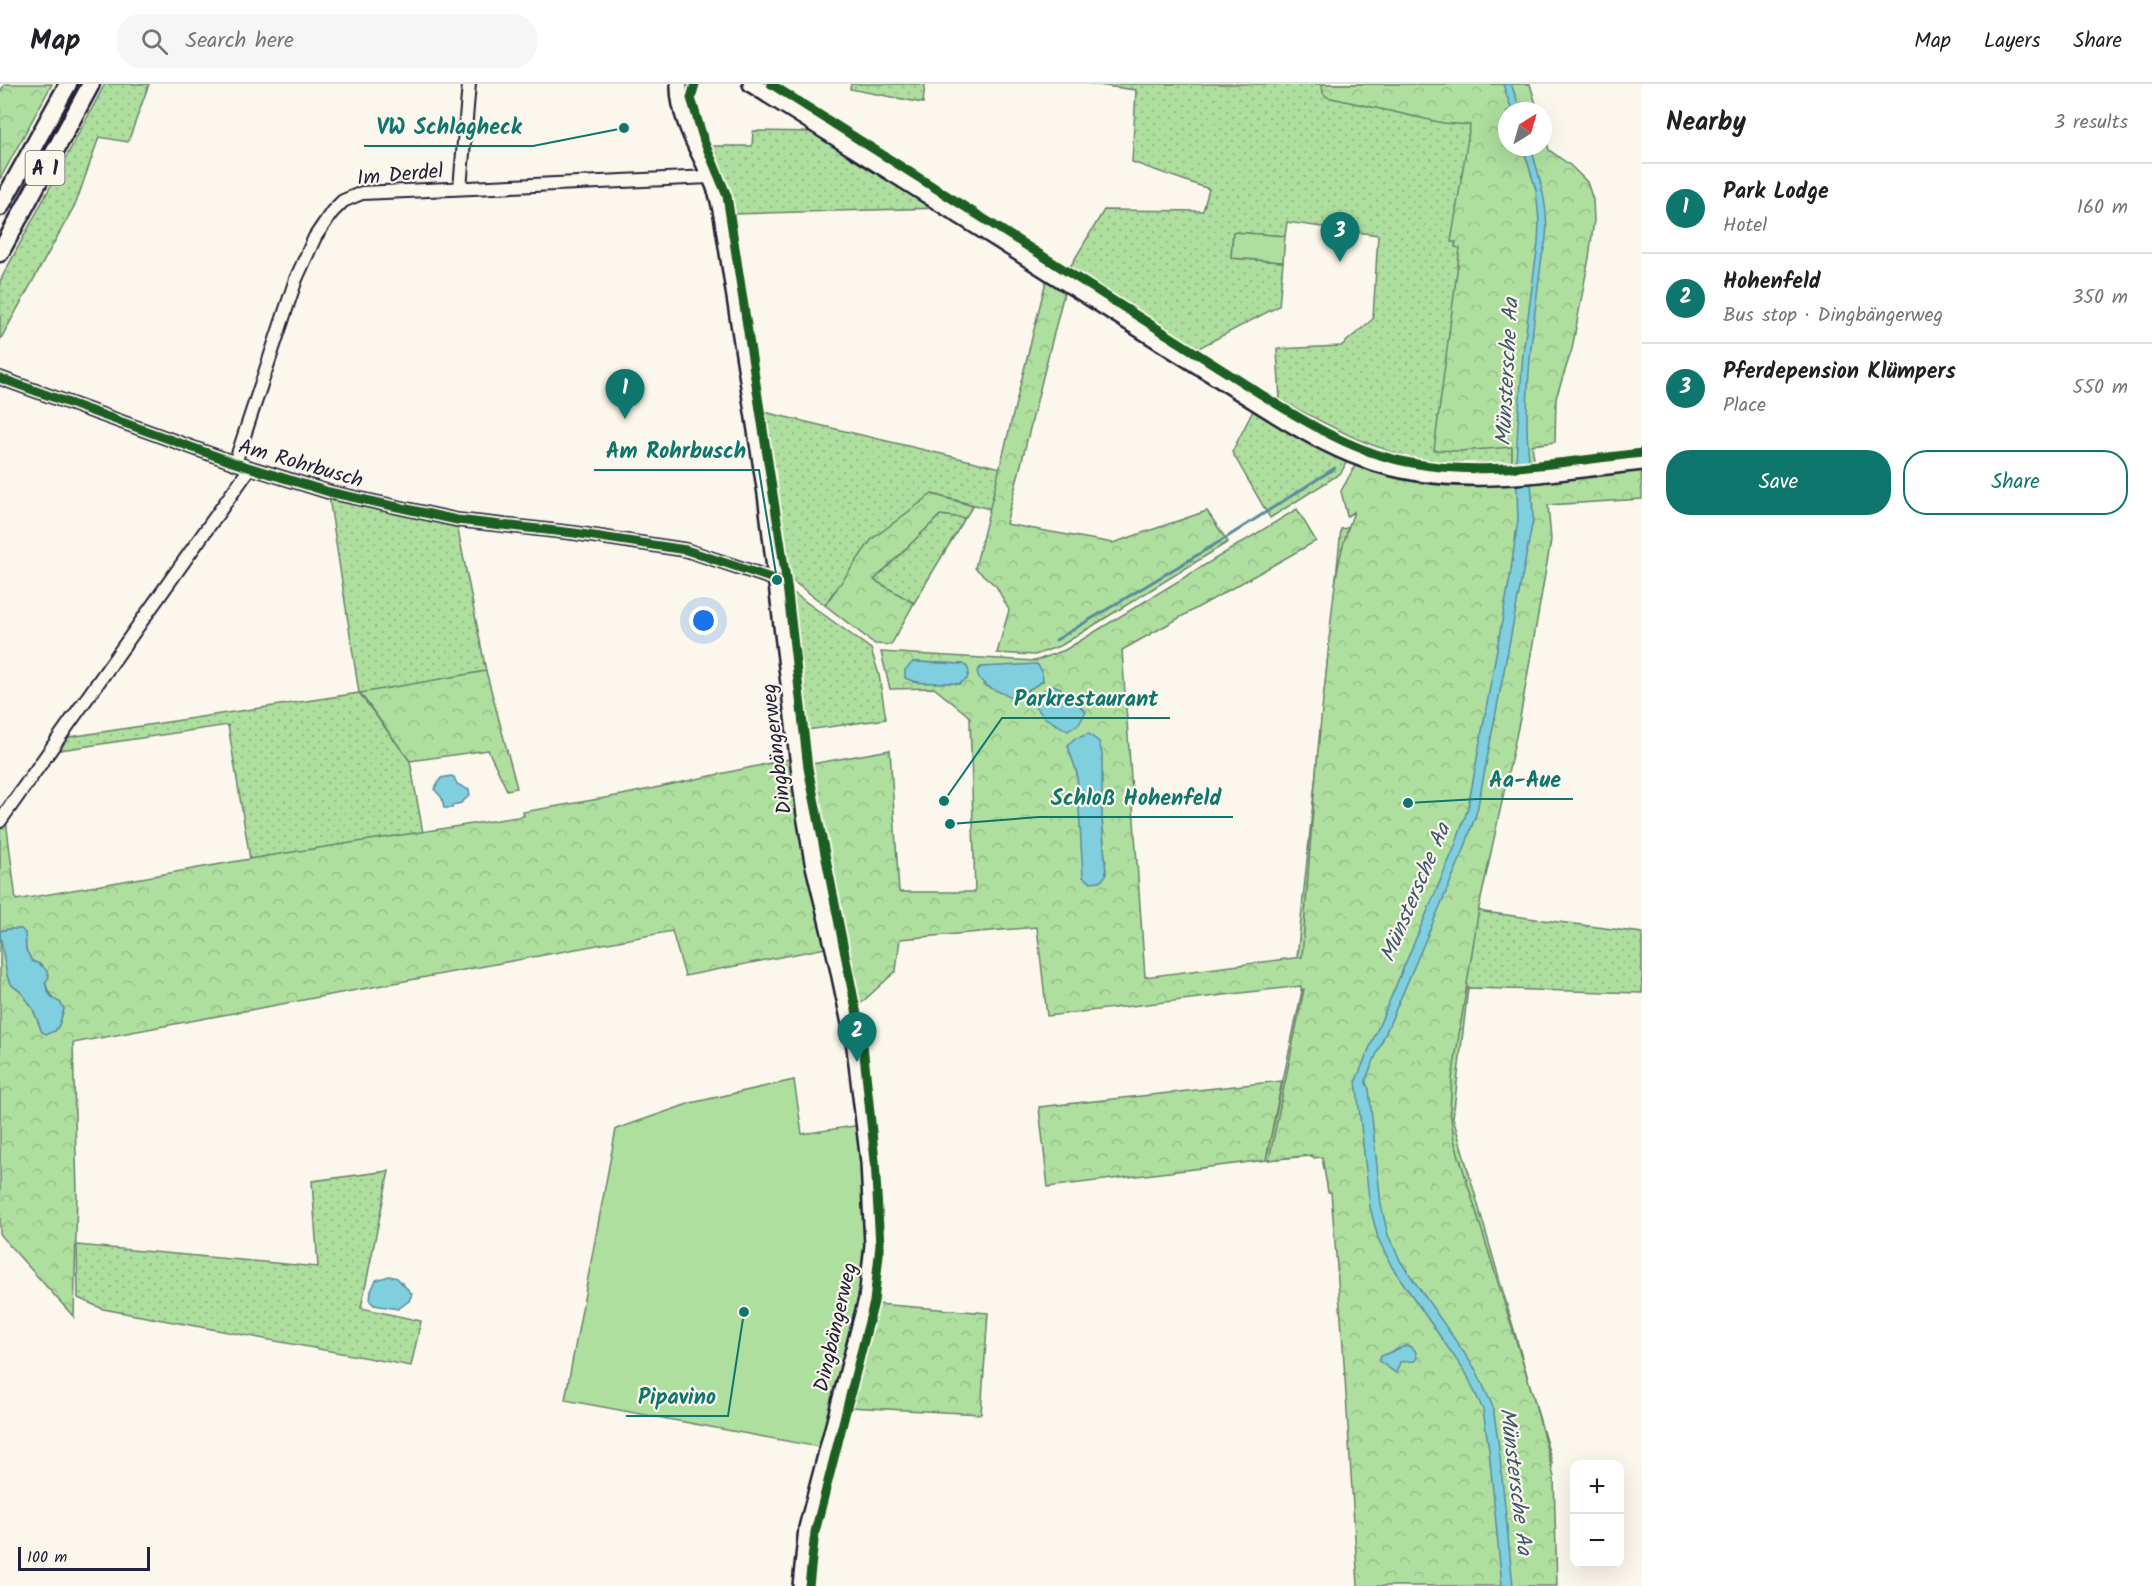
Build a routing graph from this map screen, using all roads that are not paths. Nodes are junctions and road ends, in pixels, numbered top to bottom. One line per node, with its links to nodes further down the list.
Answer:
1 (68, 84): 8 (highway, A 1)
2 (91, 84): 9 (highway, A 1)
3 (469, 84): 7 (street)
4 (680, 84): 6 (main road, Dingbängerweg)
5 (751, 84): 11 (main road)
6 (710, 177): 7 (street, Im Derdel); 14 (main road, Dingbängerweg)
7 (460, 188): 12 (street, Im Derdel)
8 (0, 207)
9 (0, 253)
10 (0, 378): 12 (street, Am Rohrbusch)
11 (1642, 462)
12 (235, 463): 13 (street, Am Rohrbusch)
13 (250, 468): 14 (street, Am Rohrbusch); 15 (street, Am Rohrbusch)
14 (777, 580): 16 (main road, Dingbängerweg)
15 (0, 821)
16 (801, 1586)

